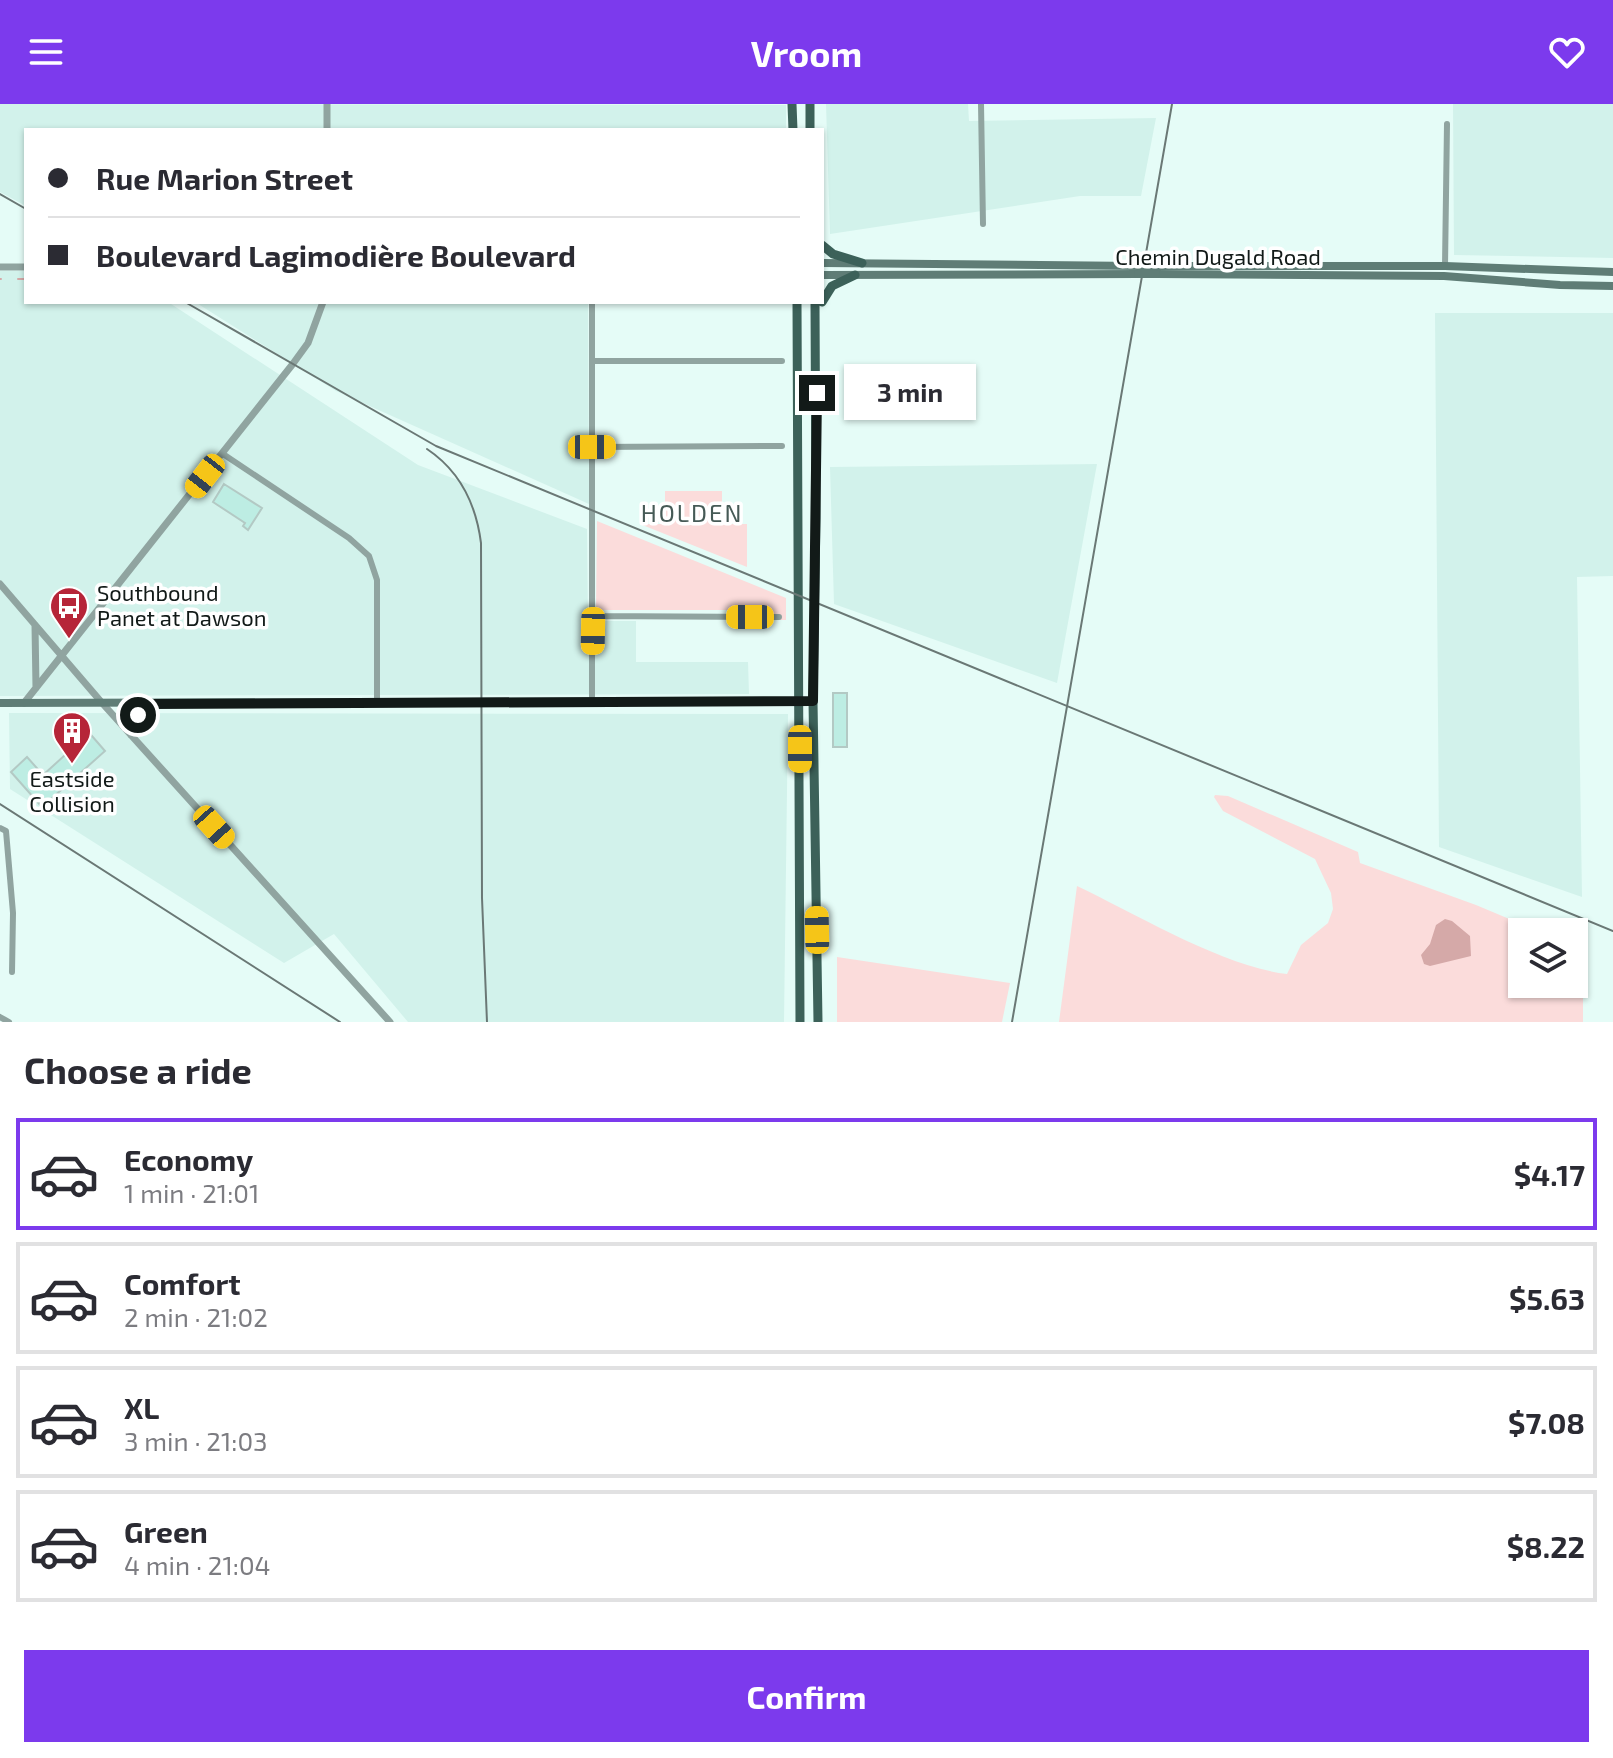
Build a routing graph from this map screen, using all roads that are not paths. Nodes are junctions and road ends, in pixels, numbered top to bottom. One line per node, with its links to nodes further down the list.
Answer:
1 (327, 104): 6 (street)
2 (792, 104): 7 (main road)
3 (810, 104): 8 (main road)
4 (981, 104): 9 (street)
5 (1447, 124): 13 (street)
6 (327, 128)
7 (793, 128)
8 (810, 128)
9 (983, 224)
10 (824, 247): 12 (main road)
11 (824, 263): 12 (main road, Chemin Dugald Road)
12 (862, 263): 16 (main road, Chemin Dugald Road)
13 (1445, 266): 17 (main road, Chemin Dugald Road); 18 (main road, Chemin Dugald Road)
14 (0, 267): 15 (street)
15 (24, 267)
16 (1139, 270): 17 (main road, Chemin Dugald Road, bridge); 20 (main road, Chemin Dugald Road)
17 (1156, 270): 21 (main road, Chemin Dugald Road)
18 (1613, 272)
19 (824, 275): 20 (main road, Chemin Dugald Road)
20 (855, 275): 22 (main road)
21 (1613, 286)
22 (824, 299)
23 (322, 304): 33 (street)
24 (592, 304): 29 (street)
25 (797, 304): 41 (main road)
26 (815, 304): 28 (main road)
27 (821, 304): 28 (main road)
28 (815, 317): 40 (main road)
29 (592, 361): 30 (street); 32 (street)
30 (782, 361)
31 (782, 446): 32 (street)
32 (592, 447): 35 (street)
33 (223, 454): 38 (street); 44 (street)
34 (0, 584): 37 (street)
35 (593, 616): 36 (street); 45 (street)
36 (779, 617)
37 (35, 623): 38 (street); 39 (street)
38 (63, 655): 39 (street); 46 (street)
39 (36, 688): 43 (street)
40 (813, 701): 41 (main road); 55 (main road)
41 (800, 702): 45 (main road); 54 (main road)
42 (0, 703): 43 (main road)
43 (24, 703): 46 (main road)
44 (377, 703): 45 (main road); 47 (main road)
45 (592, 703)
46 (103, 704): 47 (main road); 48 (street)
47 (149, 704): 48 (street)
48 (131, 735): 53 (street)
49 (0, 828): 50 (street)
50 (12, 972)
51 (0, 1017): 52 (street)
52 (9, 1022)
53 (390, 1022)
54 (800, 1022)
55 (818, 1022)

